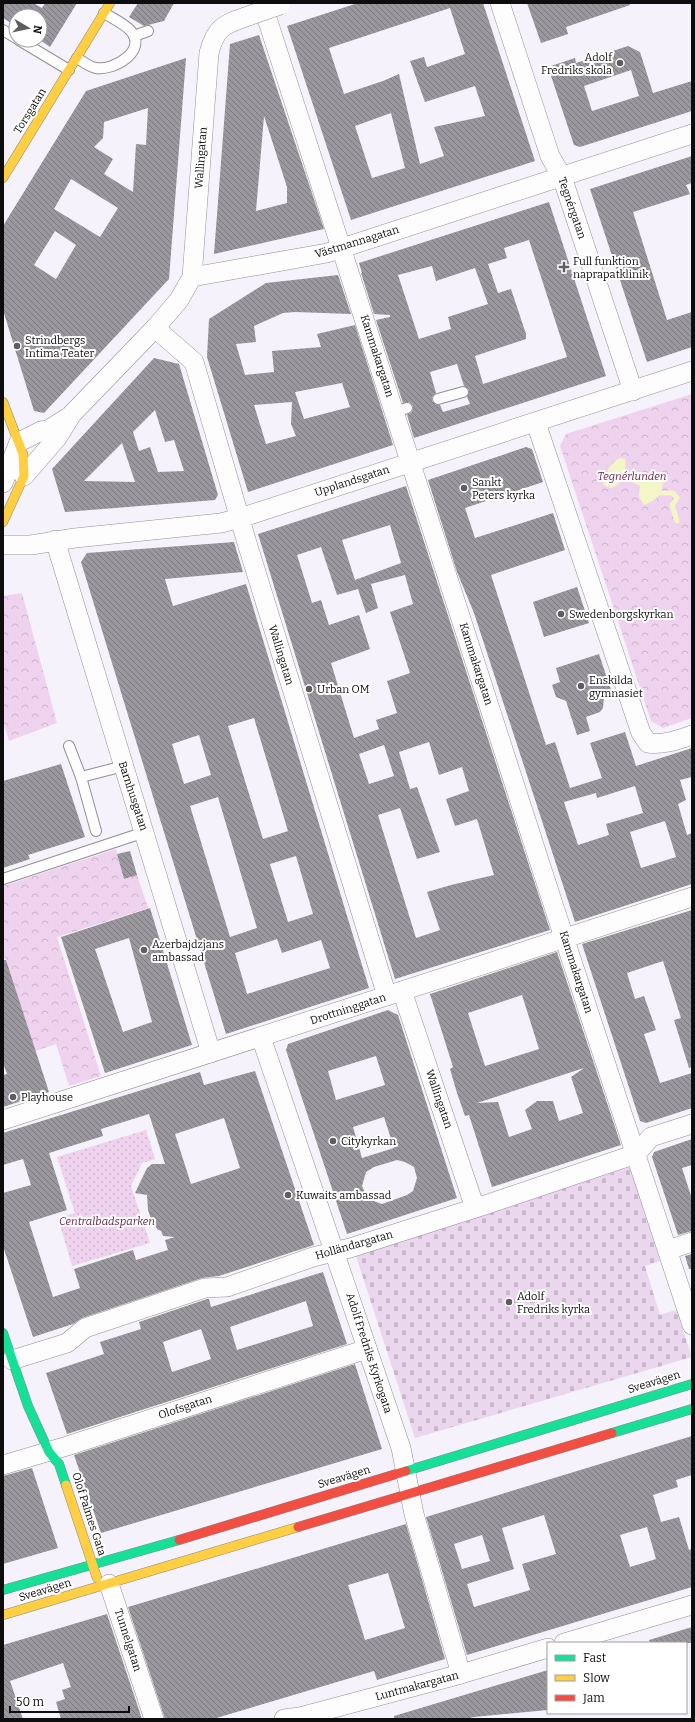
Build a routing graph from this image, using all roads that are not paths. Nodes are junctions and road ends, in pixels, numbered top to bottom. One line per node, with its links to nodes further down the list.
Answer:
1 (110, 3): 4 (main road, Torsgatan)
2 (500, 3): 12 (street, Tegnérgatan)
3 (270, 6): 14 (street, Kammakargatan); 15 (street, Wallingatan)
4 (104, 13): 6 (lane); 8 (main road, Torsgatan)
5 (148, 31): 6 (lane)
6 (134, 36): 8 (lane)
7 (32, 48): 9 (lane)
8 (77, 58): 9 (main road, Torsgatan)
9 (69, 70): 11 (main road, Torsgatan)
10 (692, 134): 12 (street, Västmannagatan)
11 (6, 166): 13 (main road, Torsgatan)
12 (562, 177): 14 (street, Västmannagatan); 18 (street, Tegnérgatan)
13 (3, 178)
14 (342, 248): 15 (street, Västmannagatan); 25 (street, Kammakargatan)
15 (192, 277): 16 (street)
16 (154, 328): 22 (street); 28 (street, Wallingatan)
17 (692, 372): 18 (street, Upplandsgatan)
18 (633, 391): 23 (street, Upplandsgatan)
19 (462, 392): 20 (lane)
20 (438, 399)
21 (3, 402): 24 (main road)
22 (72, 414): 24 (street); 26 (street)
23 (536, 423): 25 (street, Upplandsgatan); 32 (street)
24 (19, 442): 26 (main road); 27 (street)
25 (411, 462): 28 (street, Upplandsgatan); 40 (street, Kammakargatan)
26 (24, 476): 29 (main road)
27 (3, 483)
28 (240, 518): 30 (street, Upplandsgatan); 41 (street, Wallingatan)
29 (3, 522)
30 (55, 540): 31 (street, Upplandsgatan); 34 (street, Barnhusgatan)
31 (3, 545)
32 (692, 735)
33 (69, 746): 35 (lane)
34 (124, 766): 35 (lane); 37 (street, Barnhusgatan)
35 (81, 777): 36 (lane)
36 (96, 831)
37 (145, 832): 38 (lane); 43 (street, Barnhusgatan)
38 (3, 878)
39 (692, 897): 40 (street, Drottninggatan)
40 (562, 929): 41 (street, Drottninggatan); 46 (street, Kammakargatan)
41 (394, 994): 42 (street, Drottninggatan); 47 (street, Wallingatan)
42 (261, 1037): 43 (street, Drottninggatan); 50 (street, Adolf Fredriks Kyrkogata)
43 (211, 1053): 44 (street, Drottninggatan)
44 (3, 1120)
45 (692, 1124): 46 (street)
46 (636, 1154): 47 (street, Holländargatan); 49 (street, Kammakargatan)
47 (475, 1208): 50 (street, Holländargatan)
48 (692, 1242): 49 (street)
49 (668, 1250): 51 (street, Kammakargatan)
50 (335, 1252): 53 (street, Adolf Fredriks Kyrkogata); 54 (street, Holländargatan)
51 (692, 1325)
52 (3, 1333): 54 (main road, Olof Palmes Gata)
53 (367, 1349): 57 (street, Olofsgatan); 59 (street, Adolf Fredriks Kyrkogata)
54 (12, 1360): 57 (main road, Olof Palmes Gata)
55 (692, 1384): 59 (main road, Sveavägen)
56 (692, 1409): 60 (main road, Sveavägen)
57 (48, 1457): 58 (street, Olofsgatan); 61 (main road, Olof Palmes Gata)
58 (3, 1464)
59 (406, 1471): 60 (street, Adolf Fredriks Kyrkogata); 61 (main road, Sveavägen)
60 (410, 1493): 63 (main road, Sveavägen); 70 (street, Adolf Fredriks Kyrkogata)
61 (93, 1563): 62 (main road, Sveavägen); 63 (main road, Olof Palmes Gata)
62 (79, 1564): 64 (main road, Sveavägen); 65 (main road)
63 (104, 1585): 65 (main road, Sveavägen); 72 (street, Tunnelgatan)
64 (3, 1590)
65 (88, 1590): 67 (main road, Sveavägen)
66 (692, 1605): 68 (street)
67 (3, 1616)
68 (567, 1642)
69 (547, 1648): 70 (street, Luntmakargatan)
70 (461, 1674): 71 (street, Luntmakargatan)
71 (292, 1718)
72 (154, 1719)

